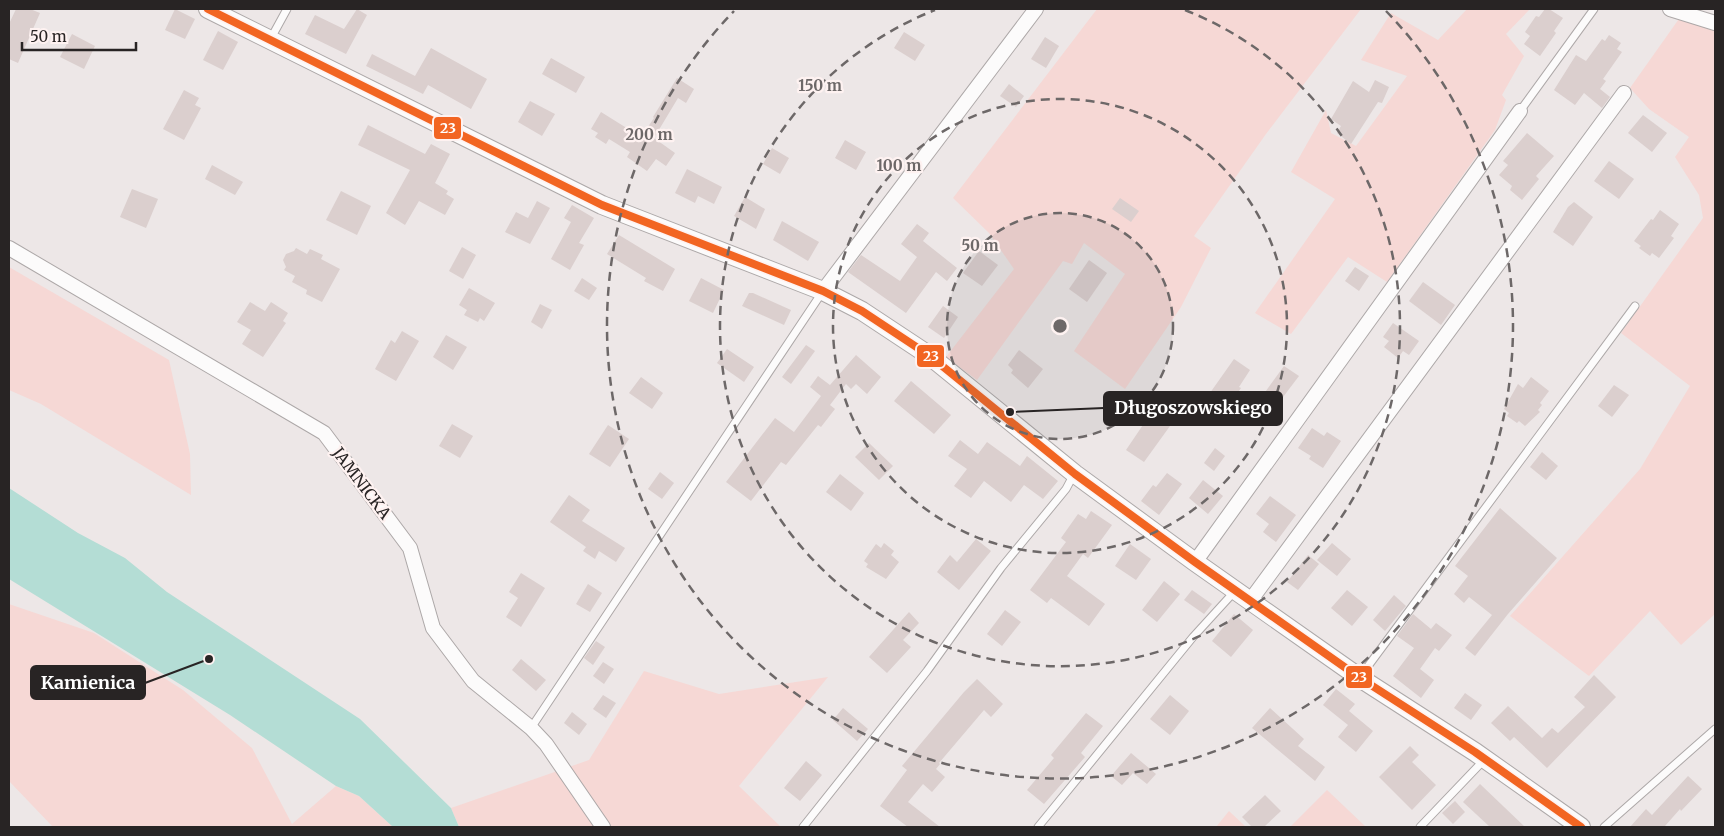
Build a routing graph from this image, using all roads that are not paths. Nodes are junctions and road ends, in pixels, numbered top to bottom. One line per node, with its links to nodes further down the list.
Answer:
1 (208, 9): 7 (street)
2 (287, 9): 7 (lane)
3 (1036, 9): 11 (street)
4 (1594, 9): 9 (lane)
5 (1670, 9): 6 (street)
6 (1715, 23)
7 (270, 40): 11 (street)
8 (1624, 93): 16 (street)
9 (1520, 111): 14 (street)
10 (9, 248): 18 (street, JAMNICKA)
11 (824, 291): 13 (street); 18 (lane)
12 (1635, 306): 17 (lane)
13 (1075, 474): 14 (street); 22 (lane)
14 (1195, 562): 15 (street)
15 (1235, 590): 16 (street); 23 (lane)
16 (1250, 601): 17 (street)
17 (1360, 678): 20 (street)
18 (531, 728): 21 (street, JAMNICKA)
19 (1715, 729): 26 (lane)
20 (1485, 759): 24 (lane); 25 (street)
21 (603, 827)
22 (803, 827)
23 (1038, 827)
24 (1420, 827)
25 (1581, 827)
26 (1604, 827)

